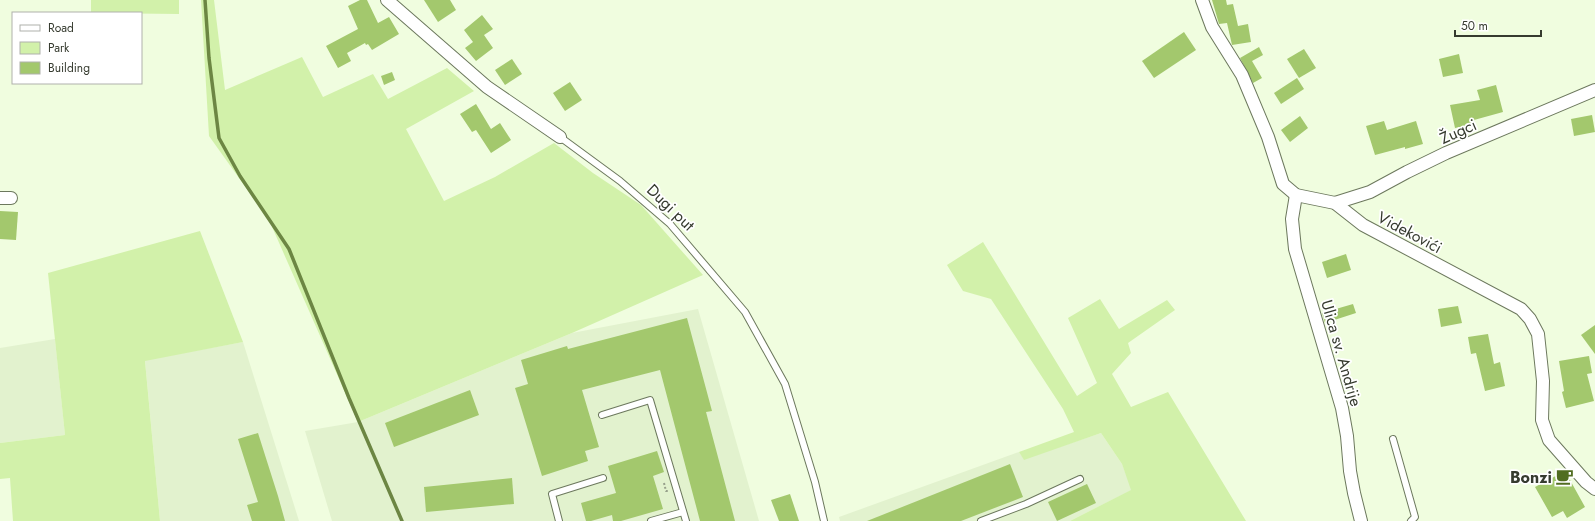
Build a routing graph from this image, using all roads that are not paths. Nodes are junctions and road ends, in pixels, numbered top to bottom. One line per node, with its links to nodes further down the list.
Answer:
1 (387, 0): 4 (street, Dugi put)
2 (1202, 0): 5 (street)
3 (1595, 90): 6 (street, Žugci)
4 (560, 137): 16 (lane, Dugi put)
5 (1296, 195): 6 (street, Videkovići); 18 (street, Ulica sv. Andrije)
6 (1335, 203): 11 (street, Videkovići)
7 (602, 415): 12 (lane)
8 (1393, 439): 19 (lane)
9 (603, 478): 13 (lane)
10 (1080, 478): 17 (lane)
11 (1595, 489)
12 (683, 512): 14 (lane); 15 (lane)
13 (559, 521)
14 (651, 521)
15 (686, 521)
16 (824, 521)
17 (981, 521)
18 (1361, 521)
19 (1411, 521)

